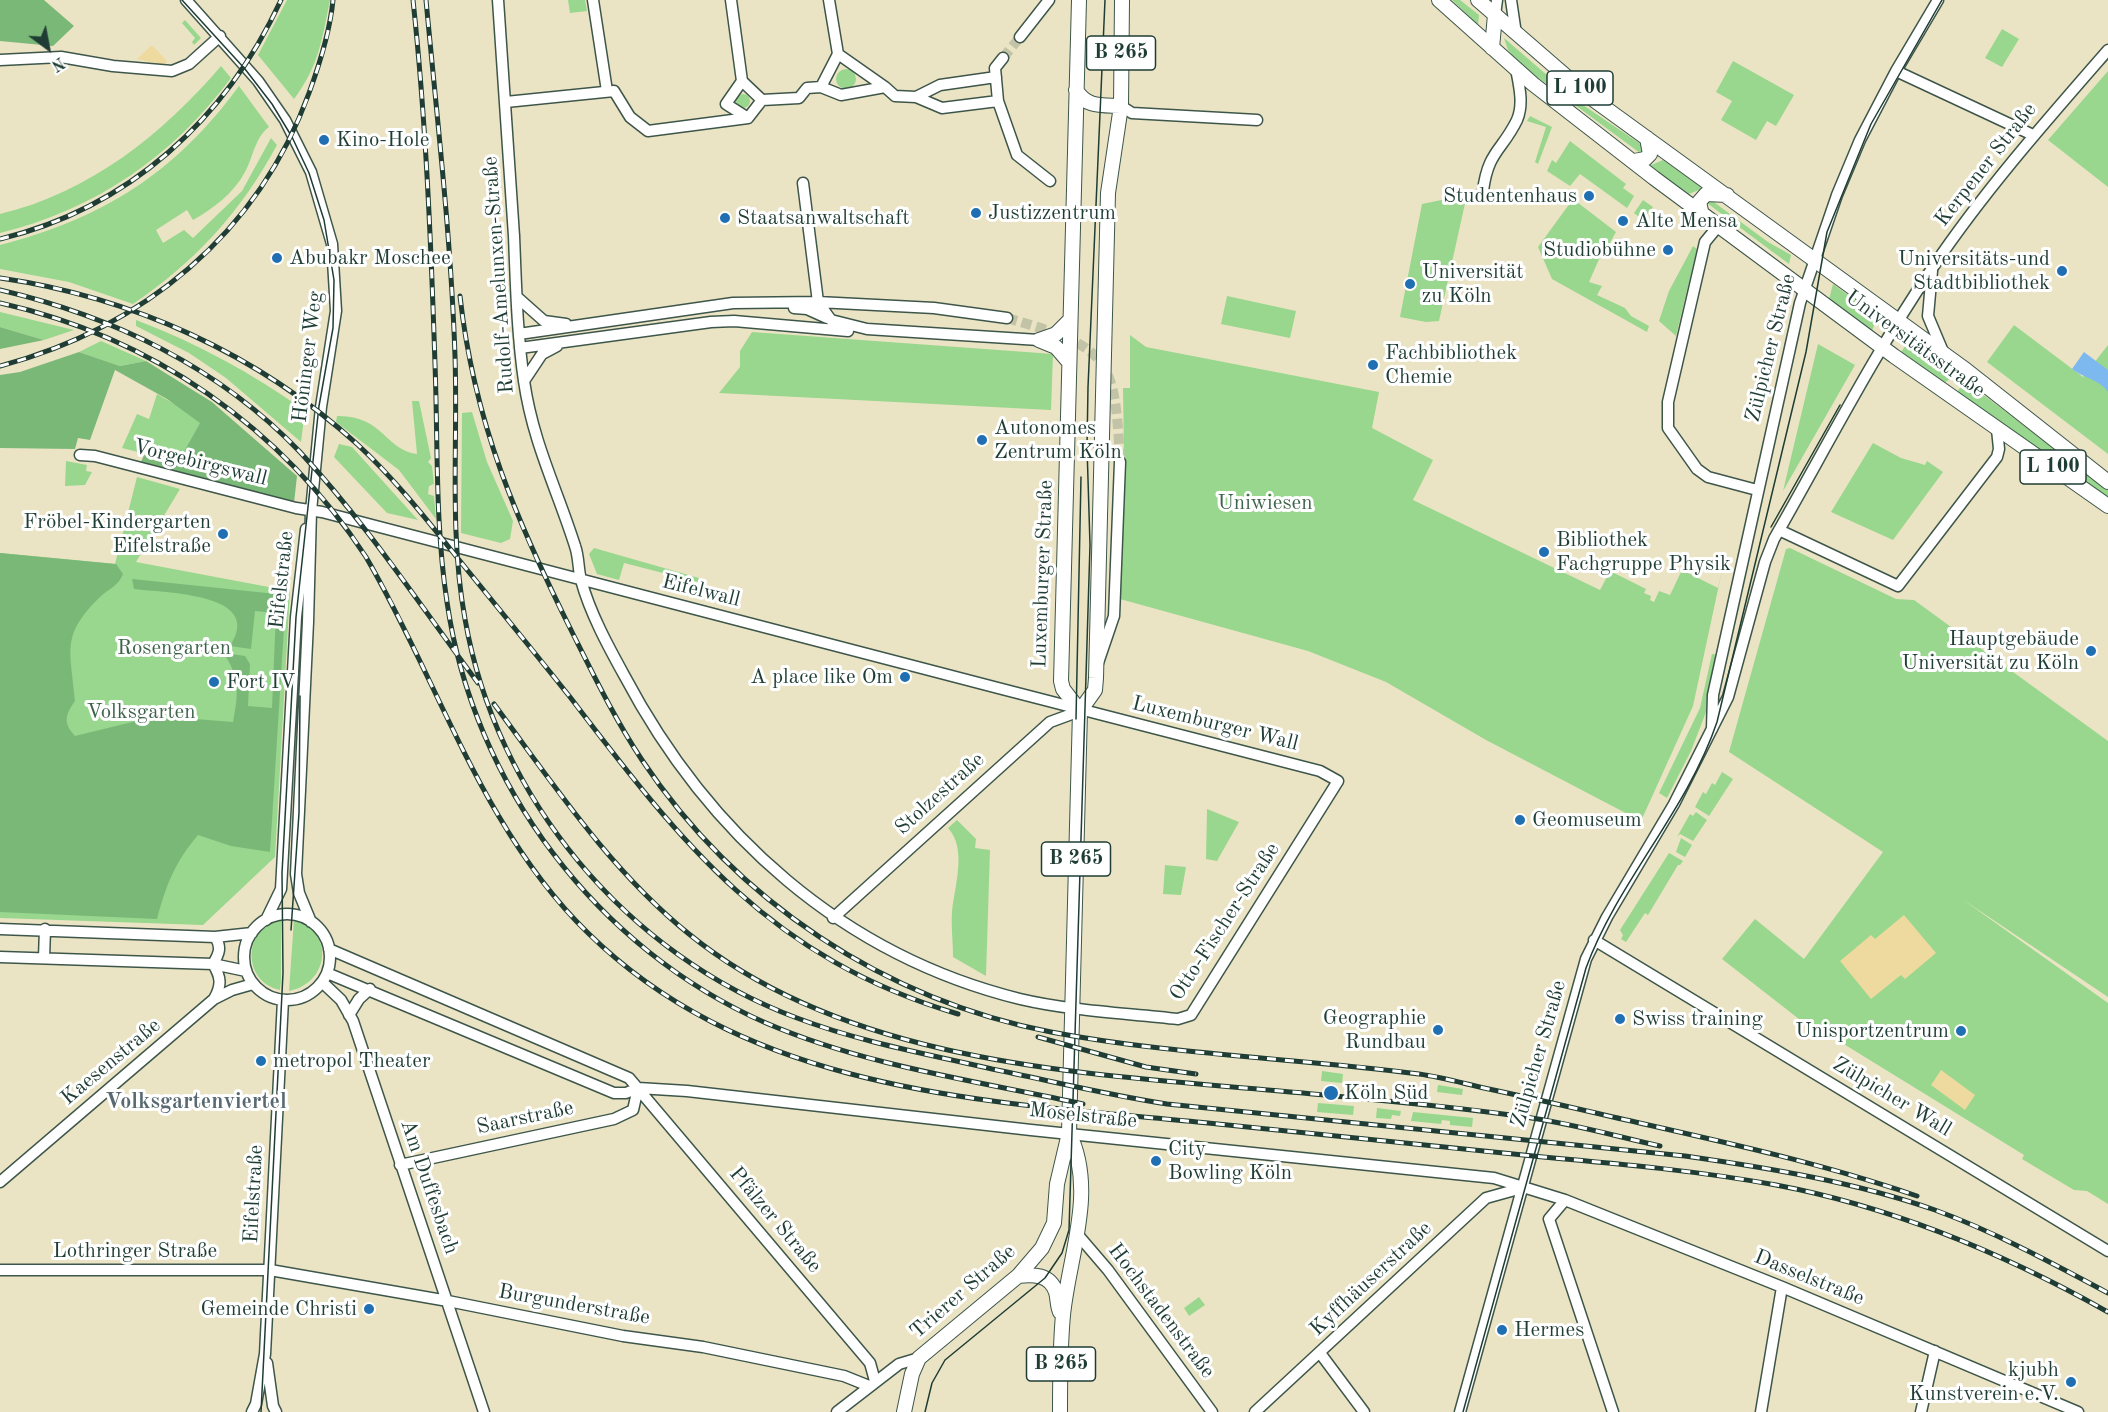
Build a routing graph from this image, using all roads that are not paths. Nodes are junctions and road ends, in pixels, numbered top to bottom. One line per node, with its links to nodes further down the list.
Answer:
1 (186, 0): 16 (street, Höninger Weg)
2 (498, 0): 34 (street, Rudolf-Amelunxen-Straße)
3 (593, 0): 30 (street)
4 (731, 0): 26 (street)
5 (829, 0): 20 (street)
6 (1049, 0): 17 (street)
7 (1079, 0): 29 (main road, Luxemburger Straße / B 265)
8 (1122, 0): 35 (main road, B 265)
9 (1439, 0): 18 (main road, Universitätsstraße / L 100)
10 (1478, 0): 14 (main road, Universitätsstraße / L 100)
11 (1497, 0): 14 (street)
12 (1511, 0): 15 (street)
13 (1938, 0): 24 (street, Zülpicher Straße)
14 (1495, 15): 15 (main road, Universitätsstraße / L 100); 18 (main road)
15 (1516, 34): 39 (main road, Universitätsstraße / L 100)
16 (220, 36): 22 (street); 77 (street, Höninger Weg)
17 (1020, 37)
18 (1492, 48): 23 (main road, Universitätsstraße / L 100)
19 (2108, 50): 38 (street, Kerpener Straße)
20 (838, 54): 27 (street); 28 (street)
21 (1004, 58): 25 (street)
22 (0, 60)
23 (1516, 69): 40 (main road, Universitätsstraße / L 100); 43 (street)
24 (1896, 71): 38 (street); 47 (street, Zülpicher Straße)
25 (996, 77): 31 (street); 33 (street)
26 (742, 81): 32 (street); 36 (street)
27 (822, 87): 28 (street); 32 (street)
28 (885, 87): 31 (street)
29 (1076, 90): 35 (main road, B 265); 57 (main road, Luxemburger Straße / B 265)
30 (610, 91): 34 (street); 36 (street)
31 (916, 97): 33 (street)
32 (762, 100): 36 (street)
33 (998, 101): 41 (street)
34 (506, 102): 50 (street, Rudolf-Amelunxen-Straße)
35 (1121, 106): 37 (street); 80 (main road, B 265)
36 (748, 118)
37 (1257, 120)
38 (2033, 135): 48 (street, Kerpener Straße)
39 (1647, 138): 40 (main road); 44 (main road, Universitätsstraße / L 100)
40 (1634, 161): 45 (main road, Universitätsstraße / L 100)
41 (1050, 182)
42 (803, 183): 51 (street)
43 (1483, 191)
44 (1727, 195): 45 (main road); 47 (main road, Universitätsstraße / L 100)
45 (1701, 211): 46 (main road, Universitätsstraße / L 100)
46 (1719, 225): 49 (main road, Universitätsstraße / L 100); 75 (street)
47 (1815, 259): 49 (street, Zülpicher Straße); 59 (main road, Universitätsstraße / L 100)
48 (1932, 268): 59 (street, Kerpener Straße); 68 (street)
49 (1805, 289): 66 (main road, Universitätsstraße / L 100); 75 (street, Zülpicher Straße)
50 (517, 297): 60 (street); 63 (street, Rudolf-Amelunxen-Straße)
51 (818, 302): 52 (street); 55 (street); 56 (street)
52 (773, 303): 53 (street); 56 (street)
53 (709, 306): 54 (street); 58 (street)
54 (672, 311): 60 (street); 61 (street)
55 (1007, 318)
56 (831, 320): 62 (street)
57 (1069, 321): 64 (main road); 69 (main road, Luxemburger Straße / B 265)
58 (711, 322): 61 (street); 62 (street)
59 (1899, 322): 66 (street, Kerpener Straße); 68 (main road, Universitätsstraße / L 100)
60 (572, 325): 63 (street)
61 (666, 329): 65 (street)
62 (867, 329): 64 (street)
63 (519, 334): 67 (street, Rudolf-Amelunxen-Straße)
64 (1039, 340): 69 (main road)
65 (569, 342): 67 (street); 70 (street)
66 (1882, 347): 71 (main road, Universitätsstraße / L 100); 78 (street, Kerpener Straße)
67 (520, 348): 70 (street, Rudolf-Amelunxen-Straße)
68 (1944, 354): 74 (main road, Universitätsstraße / L 100)
69 (1068, 361): 81 (main road, Luxemburger Straße / B 265)
70 (524, 381): 79 (street, Rudolf-Amelunxen-Straße)
71 (1997, 429): 76 (main road, Universitätsstraße / L 100); 78 (street)
72 (80, 455): 77 (street, Vorgebirgswall)
73 (1120, 462): 80 (street)
74 (2108, 482)
75 (1757, 490): 82 (street, Zülpicher Straße)
76 (2108, 506)
77 (311, 511): 79 (street, Eifelwall); 85 (street, Eifelstraße); 86 (street, Eifelstraße)
78 (1779, 530): 82 (street, Zülpicher Straße)
79 (580, 579): 81 (street, Eifelwall); 84 (street, Rudolf-Amelunxen-Straße)
80 (1096, 669): 81 (main road, B 265)
81 (1080, 711): 83 (street, Luxemburger Wall); 84 (street, Stolzestraße); 102 (main road, B 265)
82 (1712, 729): 91 (street, Zülpicher Straße)
83 (1338, 781): 102 (street, Otto-Fischer-Straße)
84 (833, 918): 102 (street, Otto-Fischer-Straße)
85 (266, 920): 86 (street); 89 (street)
86 (310, 922): 92 (street)
87 (0, 928): 88 (street)
88 (45, 929): 90 (street); 94 (street)
89 (252, 933): 90 (street); 96 (street)
90 (215, 937): 95 (street)
91 (1594, 940): 108 (street, Zülpicher Straße); 111 (street, Zülpicher Wall)
92 (328, 949): 97 (street); 104 (street, Pfälzer Straße)
93 (0, 957): 94 (street)
94 (44, 958): 95 (street)
95 (213, 964): 96 (street); 100 (street)
96 (246, 971): 98 (street)
97 (325, 978): 99 (street); 101 (street); 103 (street, Am Duffesbach)
98 (254, 984): 100 (street, Kaesenstraße); 101 (street)
99 (370, 989): 103 (street); 104 (street)
100 (214, 999): 107 (street, Kaesenstraße)
101 (283, 1000): 113 (street, Eifelstraße)
102 (1073, 1008): 105 (main road, B 265)
103 (349, 1015): 106 (street, Am Duffesbach)
104 (638, 1088): 105 (street, Moselstraße); 106 (street, Saarstraße); 122 (street, Pfälzer Straße)
105 (1069, 1133): 108 (street, Moselstraße); 110 (main road, B 265); 114 (main road, Trierer Straße / B 265)
106 (400, 1165): 116 (street, Am Duffesbach)
107 (0, 1182)
108 (1522, 1188): 109 (street, Dasselstraße); 119 (street, Kyffhäuserstraße); 132 (street, Zülpicher Straße)
109 (1565, 1200): 115 (street, Dasselstraße); 133 (street)
110 (1078, 1235): 117 (main road, B 265); 129 (street, Hochstadenstraße)
111 (2108, 1251)
112 (0, 1270): 113 (street, Lothringer Straße)
113 (270, 1270): 116 (street, Burgunderstraße); 120 (street, Eifelstraße)
114 (1018, 1276): 117 (main road); 121 (main road, Trierer Straße / B 265)
115 (1782, 1287): 118 (street, Dasselstraße); 134 (street)
116 (448, 1301): 122 (street, Burgunderstraße); 125 (street, Am Duffesbach)
117 (1063, 1316): 128 (main road, B 265)
118 (1935, 1351): 135 (street); 136 (street, Dasselstraße)
119 (1320, 1353): 130 (street, Kyffhäuserstraße); 131 (street)
120 (266, 1354): 123 (street, Eifelstraße); 124 (street, Eifelstraße)
121 (919, 1358): 122 (street, Trierer Straße); 127 (main road)
122 (872, 1384): 126 (street, Trierer Straße)
123 (252, 1412)
124 (276, 1412)
125 (484, 1412)
126 (837, 1412)
127 (904, 1412)
128 (1060, 1412)
129 (1212, 1412)
130 (1254, 1412)
131 (1364, 1412)
132 (1460, 1412)
133 (1613, 1412)
134 (1761, 1412)
135 (1921, 1412)
136 (2078, 1412)

